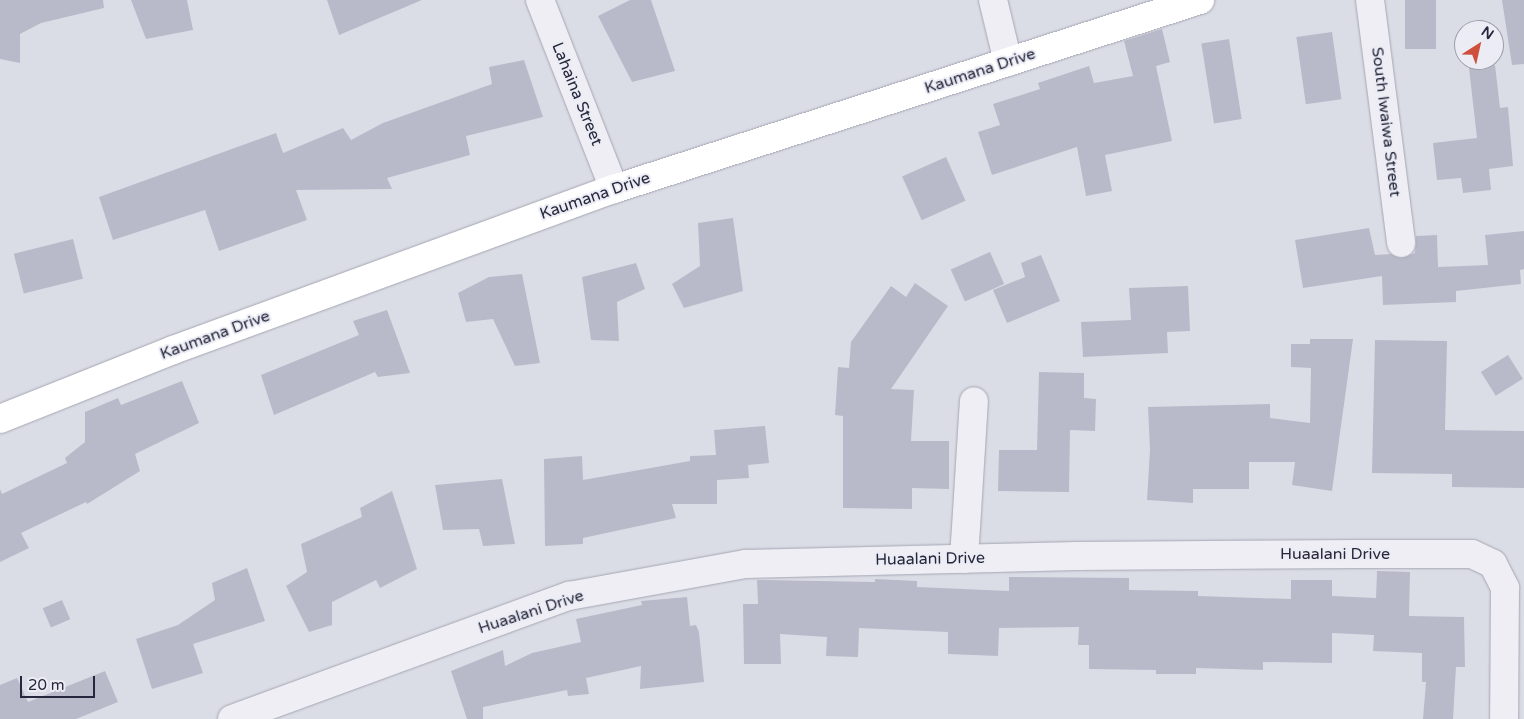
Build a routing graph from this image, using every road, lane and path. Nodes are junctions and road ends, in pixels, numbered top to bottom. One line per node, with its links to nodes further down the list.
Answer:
1 (540, 0): 6 (street, Lahaina Street)
2 (994, 0): 5 (street)
3 (1200, 0): 5 (street, Kaumana Drive)
4 (1370, 0): 7 (street, South Iwaiwa Street)
5 (1008, 62): 6 (street, Kaumana Drive)
6 (614, 188): 9 (street, Kaumana Drive)
7 (1401, 243)
8 (974, 402): 10 (street)
9 (0, 419)
10 (964, 558): 11 (street, Huaalani Drive); 12 (street, Huaalani Drive)
11 (232, 719)
12 (1504, 719)

